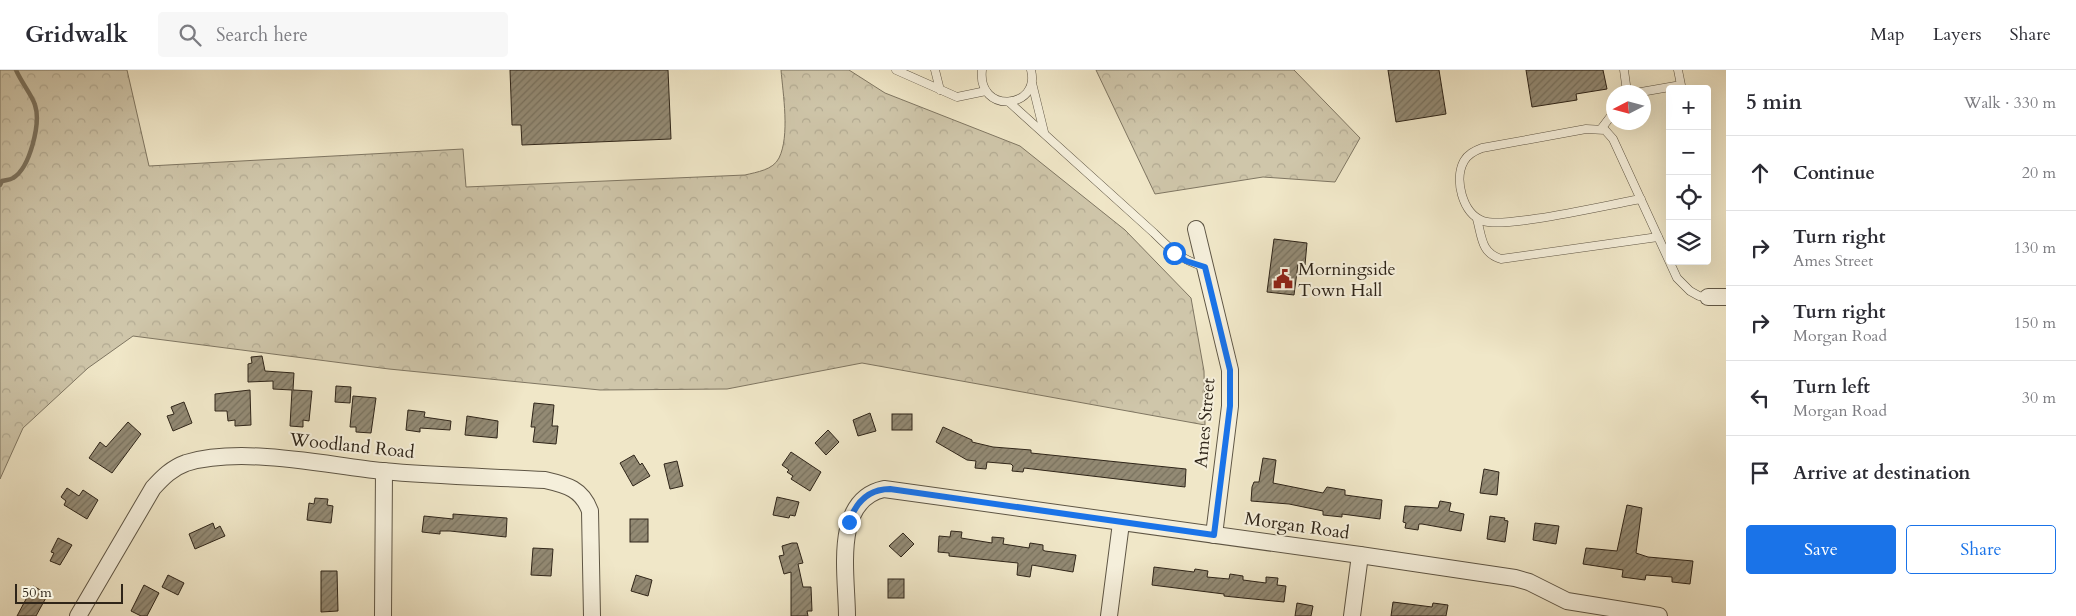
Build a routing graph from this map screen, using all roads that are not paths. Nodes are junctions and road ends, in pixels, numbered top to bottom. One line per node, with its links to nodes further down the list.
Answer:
1 (896, 70): 9 (lane)
2 (936, 70): 9 (lane)
3 (982, 70): 11 (lane)
4 (1032, 70): 7 (lane)
5 (1624, 70): 8 (lane)
6 (1678, 70): 10 (lane)
7 (1032, 83): 12 (lane); 15 (lane)
8 (1626, 85)
9 (940, 90): 11 (lane)
10 (1651, 90)
11 (986, 91): 12 (lane)
12 (1009, 102): 15 (lane)
13 (1606, 122): 14 (lane)
14 (1600, 129): 16 (lane); 17 (lane)
15 (1044, 133): 20 (lane)
16 (1641, 199): 17 (lane); 19 (lane)
17 (1477, 218): 19 (lane)
18 (1196, 229): 20 (street, Ames Street)
19 (1658, 237): 21 (lane)
20 (1205, 267): 25 (street, Ames Street)
21 (1708, 297): 22 (street)
22 (1726, 297)
23 (384, 471): 28 (street, Woodland Road); 29 (street, Woodland Road); 30 (street)
24 (1121, 523): 25 (street, Morgan Road); 31 (street, Morgan Road); 32 (street)
25 (1214, 535): 26 (street, Morgan Road)
26 (1360, 554): 27 (street, Morgan Road); 33 (street)
27 (1585, 611): 34 (street, Morgan Road)
28 (592, 613)
29 (78, 616)
30 (383, 616)
31 (847, 616)
32 (1109, 616)
33 (1352, 616)
34 (1659, 616)

